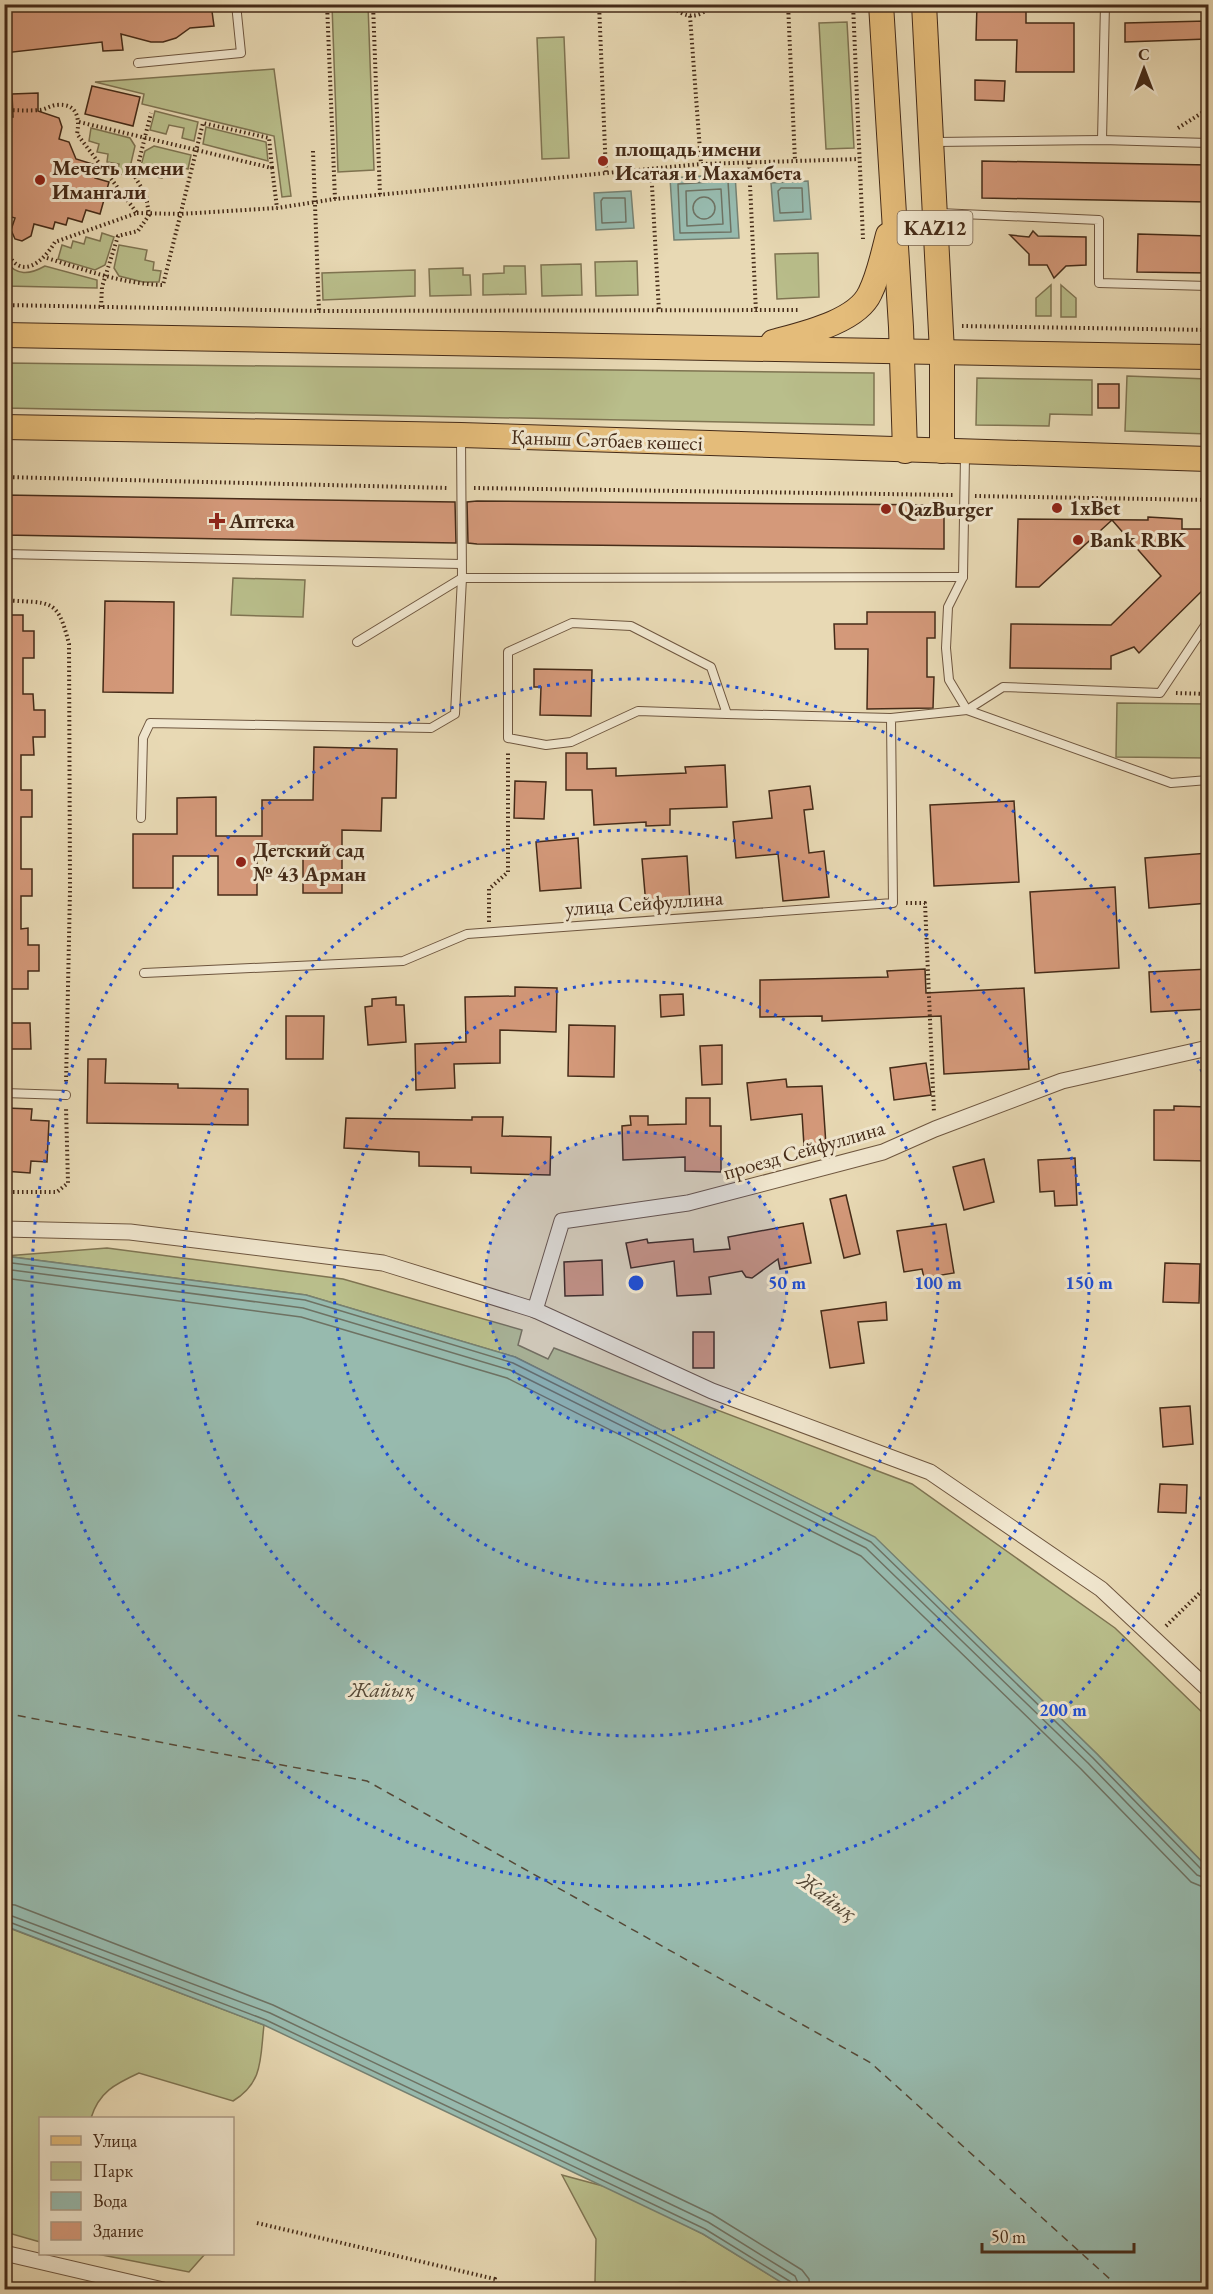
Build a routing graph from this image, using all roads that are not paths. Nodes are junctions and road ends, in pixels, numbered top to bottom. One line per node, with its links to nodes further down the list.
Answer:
1 (236, 4): 5 (lane)
2 (881, 4): 10 (main road, KAZ12)
3 (924, 4): 7 (main road, KAZ12)
4 (1105, 4): 6 (lane)
5 (138, 63)
6 (1102, 140): 7 (lane); 8 (lane)
7 (931, 142): 9 (main road, KAZ12)
8 (1209, 143)
9 (935, 213): 11 (lane); 15 (main road, KAZ12)
10 (893, 219): 13 (main road); 14 (main road, KAZ12)
11 (1209, 286)
12 (4, 335): 13 (main road)
13 (752, 348): 14 (main road)
14 (902, 351): 15 (main road); 19 (main road, KAZ12)
15 (942, 352): 16 (main road); 20 (main road, KAZ12)
16 (1209, 357)
17 (4, 427): 18 (main road, Қаныш Сәтбаев көшесі)
18 (461, 435): 19 (main road, Қаныш Сәтбаев көшесі); 23 (lane)
19 (904, 451): 20 (main road, Қаныш Сәтбаев көшесі)
20 (953, 452): 21 (main road, Қаныш Сәтбаев көшесі); 24 (lane)
21 (1209, 459)
22 (4, 554): 23 (lane)
23 (461, 564): 25 (lane)
24 (963, 577): 25 (lane); 28 (lane)
25 (462, 578): 27 (lane); 32 (lane)
26 (1209, 621): 28 (lane)
27 (357, 642)
28 (967, 710): 30 (lane); 31 (lane)
29 (727, 714): 29 (lane); 30 (lane)
30 (891, 718): 33 (lane, улица Сейфуллина)
31 (1209, 780)
32 (141, 818)
33 (144, 973)
34 (1209, 1048): 38 (street, проезд Сейфуллина)
35 (4, 1093): 36 (lane)
36 (66, 1095)
37 (4, 1229): 38 (street)
38 (535, 1310): 39 (street)
39 (1209, 1689)
40 (4, 2253): 41 (street)
41 (163, 2289)

